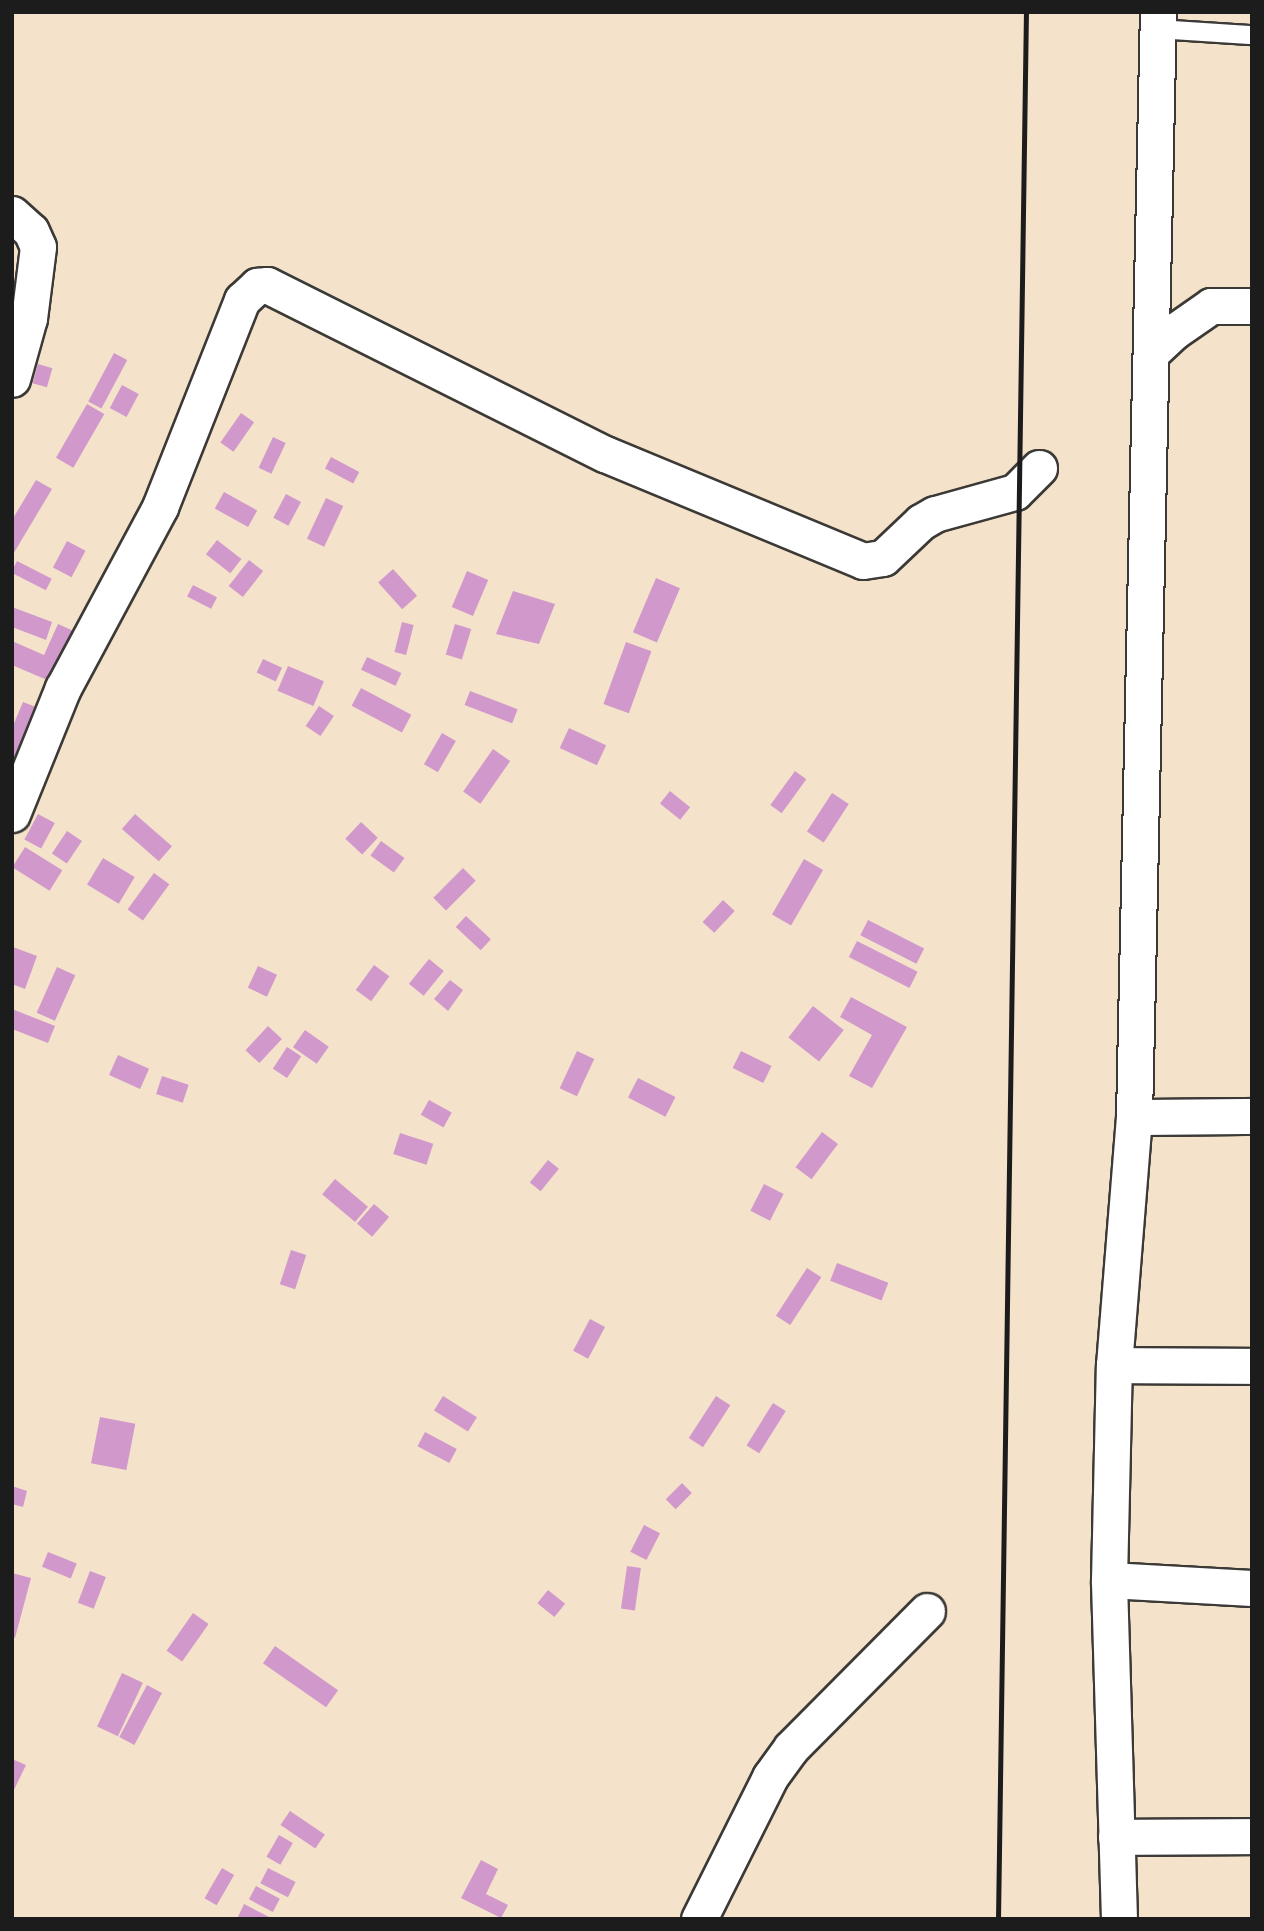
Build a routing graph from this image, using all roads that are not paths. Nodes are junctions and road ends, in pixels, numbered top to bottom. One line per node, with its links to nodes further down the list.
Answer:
1 (1158, 21): 2 (lane); 5 (street)
2 (1252, 35)
3 (12, 214): 6 (street)
4 (1252, 306): 5 (street)
5 (1151, 353): 10 (street)
6 (12, 379)
7 (1040, 468): 8 (street)
8 (12, 814)
9 (1252, 1116): 10 (street)
10 (1134, 1117): 11 (street)
11 (1114, 1365): 12 (street); 13 (street)
12 (1252, 1366)
13 (1109, 1580): 14 (street); 17 (street)
14 (1252, 1588)
15 (927, 1611): 18 (street)
16 (1252, 1836): 17 (street)
17 (1116, 1837): 19 (street)
18 (699, 1919)
19 (1119, 1919)

